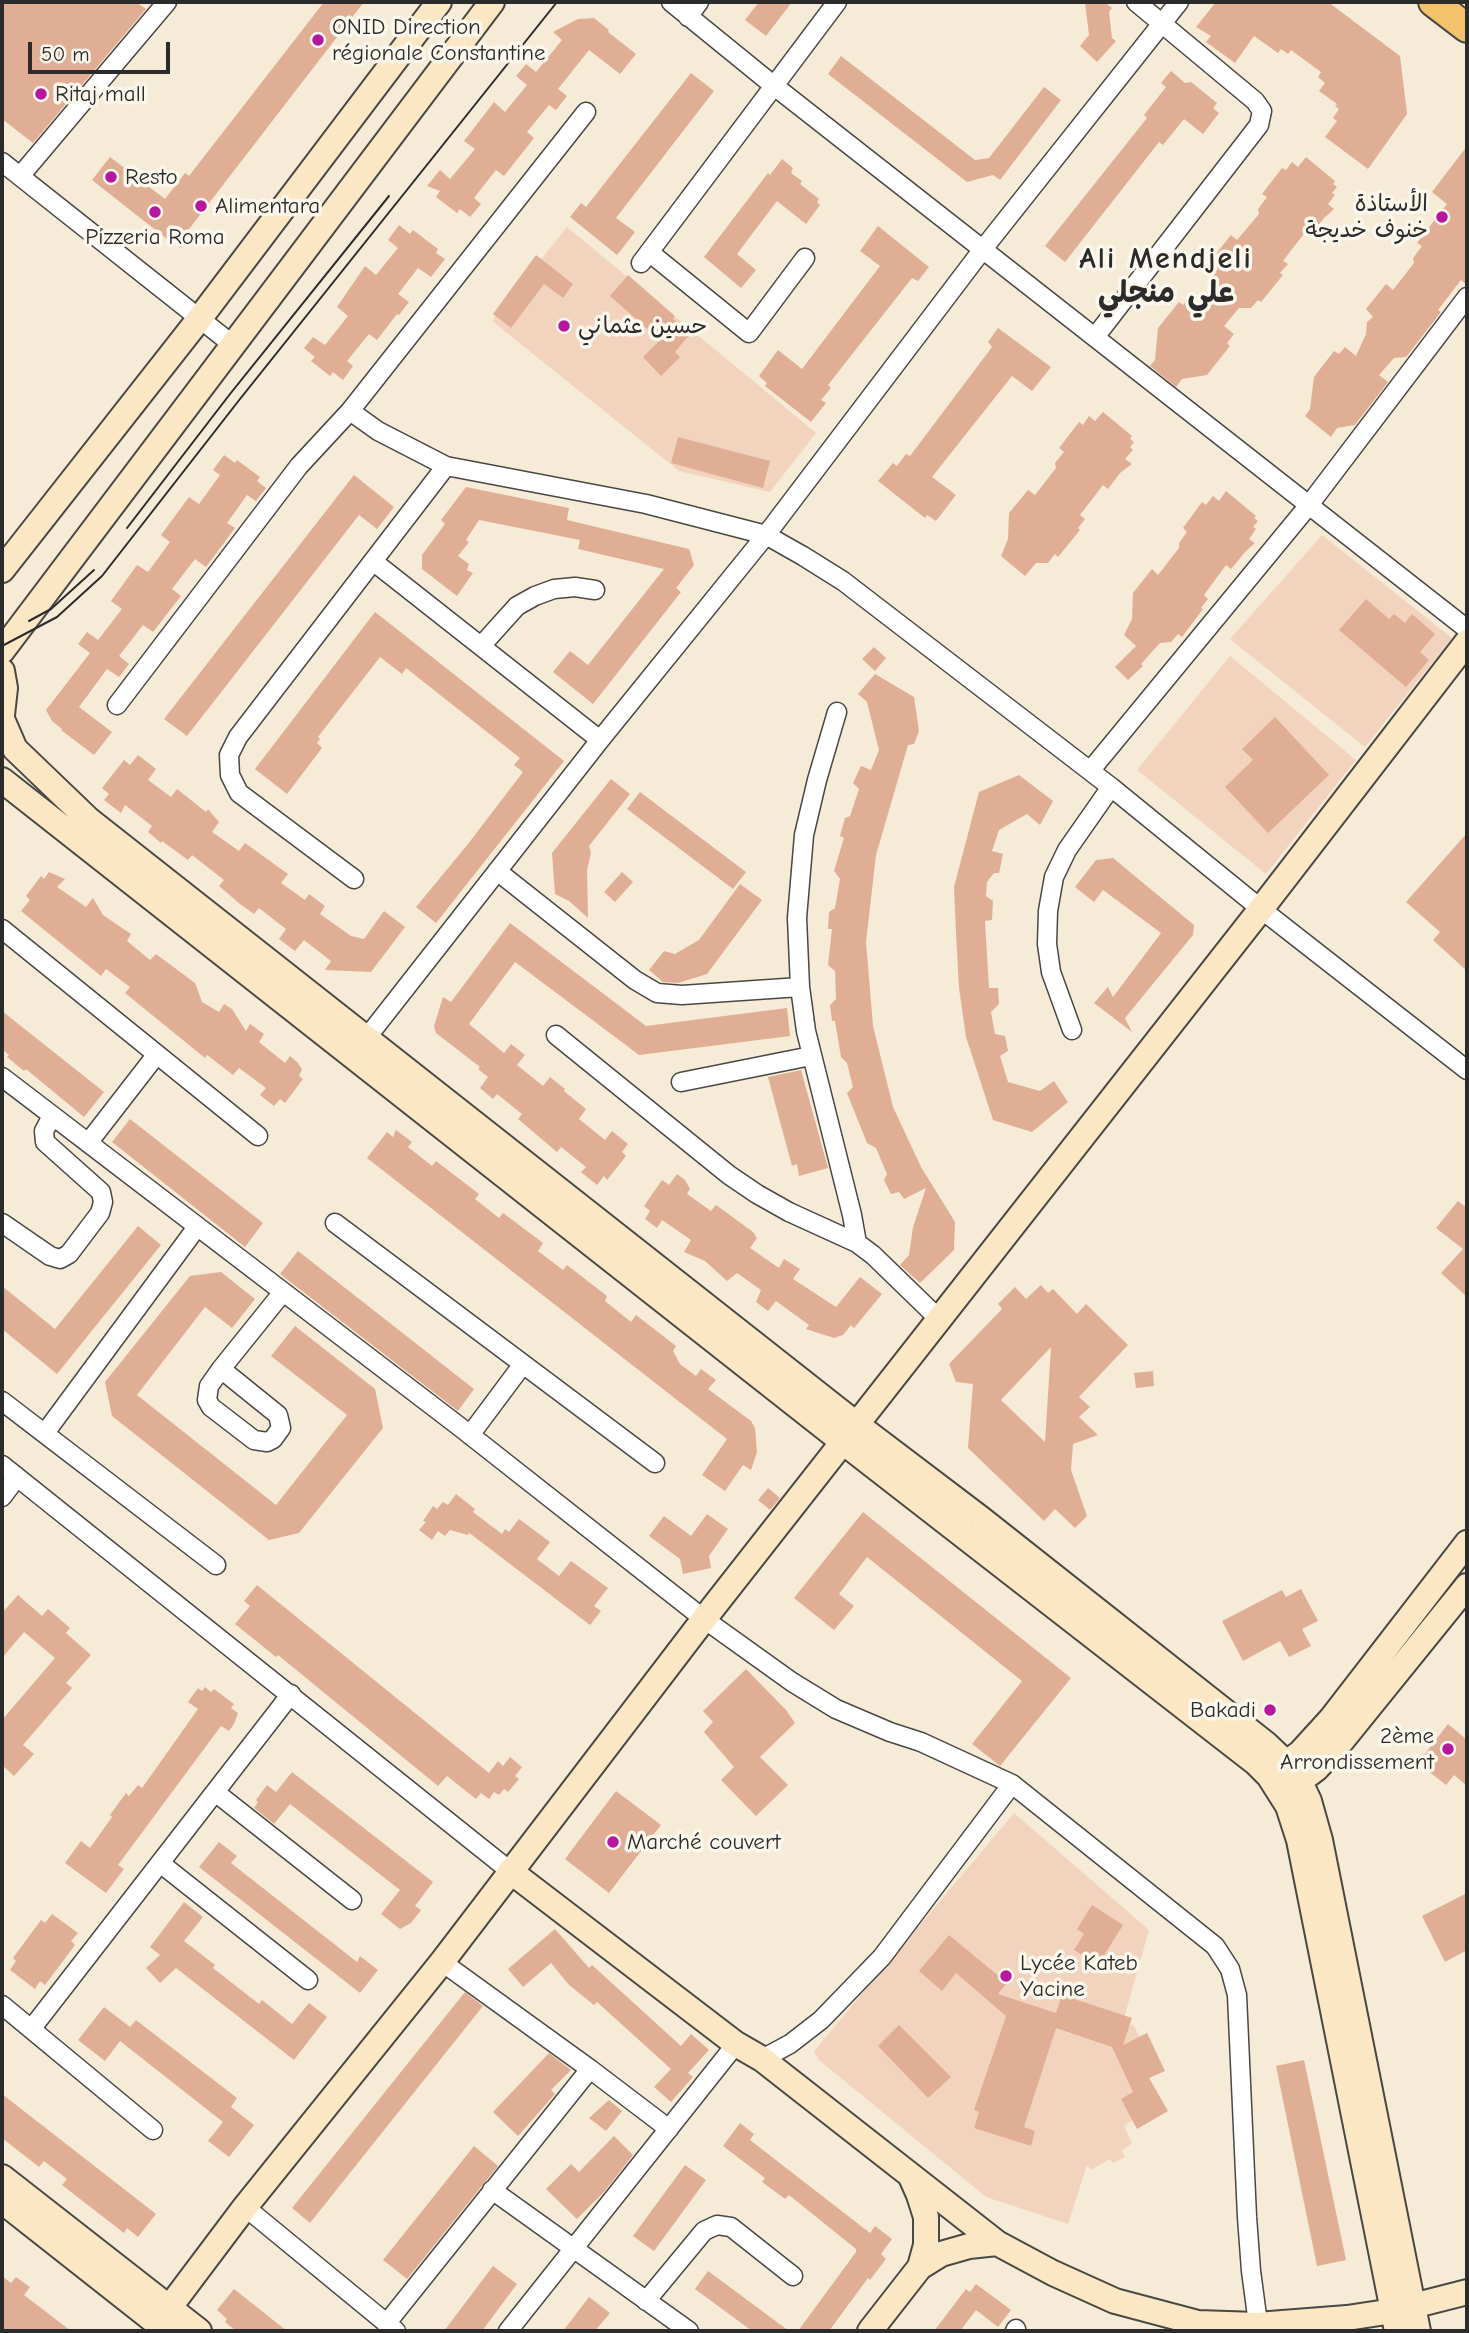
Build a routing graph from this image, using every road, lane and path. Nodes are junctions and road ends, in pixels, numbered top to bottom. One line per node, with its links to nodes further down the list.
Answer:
1 (167, 2): 16 (street)
2 (439, 2): 20 (main road)
3 (492, 2): 22 (main road)
4 (671, 2): 10 (street)
5 (699, 2): 10 (street)
6 (836, 2): 13 (street)
7 (1136, 2): 11 (street)
8 (1179, 2): 11 (street)
9 (1433, 2): 12 (main road)
10 (688, 17): 13 (street)
11 (1162, 23): 17 (street); 21 (street)
12 (1467, 28)
13 (773, 85): 17 (street); 18 (street)
14 (586, 112): 23 (street)
15 (2, 162): 16 (street)
16 (21, 175): 20 (street)
17 (983, 249): 21 (street); 26 (street)
18 (804, 258)
19 (1467, 297): 25 (street)
20 (200, 318): 22 (street); 28 (main road)
21 (1095, 337): 25 (street)
22 (233, 345): 33 (main road)
23 (350, 411): 24 (street); 35 (street)
24 (446, 466): 26 (street); 27 (street)
25 (1309, 505): 30 (street); 39 (street)
26 (766, 535): 38 (street); 39 (street)
27 (374, 562): 32 (street); 43 (street)
28 (2, 570)
29 (595, 590): 32 (street)
30 (1467, 629)
31 (1467, 642): 44 (main road)
32 (481, 646): 38 (street)
33 (2, 651)
34 (2, 671): 37 (main road)
35 (117, 705)
36 (837, 712): 46 (street)
37 (2, 717): 49 (main road)
38 (600, 740): 42 (street)
39 (1090, 771): 41 (street)
40 (2, 780): 49 (main road)
41 (1111, 787): 44 (street); 47 (street)
42 (497, 871): 46 (street); 49 (street)
43 (354, 879)
44 (1261, 909): 52 (street); 63 (main road)
45 (2, 929): 50 (street)
46 (800, 987): 51 (street)
47 (1072, 1030)
48 (556, 1035): 61 (street)
49 (360, 1046): 68 (main road)
50 (157, 1054): 56 (street); 57 (street)
51 (811, 1056): 54 (street); 61 (street)
52 (1467, 1070)
53 (2, 1077): 55 (street)
54 (681, 1082)
55 (52, 1116): 57 (street); 58 (street)
56 (258, 1136)
57 (88, 1143): 60 (street)
58 (2, 1223)
59 (335, 1223): 64 (street)
60 (197, 1227): 62 (street); 67 (street)
61 (857, 1243): 63 (street)
62 (282, 1293): 65 (street); 69 (street)
63 (939, 1319): 68 (main road)
64 (523, 1364): 69 (street); 70 (street)
65 (221, 1369)
66 (2, 1401): 67 (street)
67 (45, 1433): 75 (street)
68 (850, 1433): 77 (main road); 80 (main road); 81 (main road)
69 (470, 1435): 77 (street)
70 (655, 1463)
71 (2, 1465): 72 (street)
72 (17, 1477): 73 (street); 78 (street)
73 (2, 1497)
74 (1467, 1543): 79 (main road)
75 (216, 1565)
76 (1467, 1586): 79 (main road)
77 (704, 1619): 82 (street); 86 (main road)
78 (291, 1694): 83 (street); 86 (street)
79 (1328, 1740): 80 (main road); 81 (main road); 84 (main road)
80 (1266, 1744): 81 (main road)
81 (1284, 1779): 84 (main road); 108 (main road)
82 (1012, 1784): 93 (street); 111 (street)
83 (215, 1792): 85 (street); 87 (street)
84 (1315, 1820): 108 (main road)
85 (160, 1863): 89 (street); 91 (street)
86 (510, 1871): 88 (main road); 92 (main road)
87 (352, 1900)
88 (442, 1962): 94 (street); 101 (main road)
89 (308, 1980)
90 (2, 2005): 91 (street)
91 (32, 2028): 96 (street)
92 (736, 2044): 93 (main road); 95 (street)
93 (762, 2059): 98 (main road)
94 (590, 2069): 95 (street); 99 (street)
95 (669, 2129): 103 (street)
96 (153, 2130)
97 (2, 2176): 109 (main road)
98 (911, 2177): 102 (main road); 104 (main road)
99 (492, 2190): 103 (street); 110 (street)
100 (2, 2201): 109 (main road)
101 (245, 2207): 109 (main road); 110 (street)
102 (997, 2243): 104 (main road); 111 (main road)
103 (574, 2250): 107 (street); 113 (street)
104 (920, 2267): 115 (main road)
105 (793, 2276): 107 (street)
106 (1467, 2292): 108 (main road)
107 (646, 2301): 114 (street)
108 (1401, 2316): 111 (main road); 116 (main road)
109 (161, 2324): 112 (main road)
110 (391, 2328)
111 (1258, 2328)
112 (199, 2331)
113 (508, 2331)
114 (689, 2331)
115 (870, 2331)
116 (1418, 2331)

